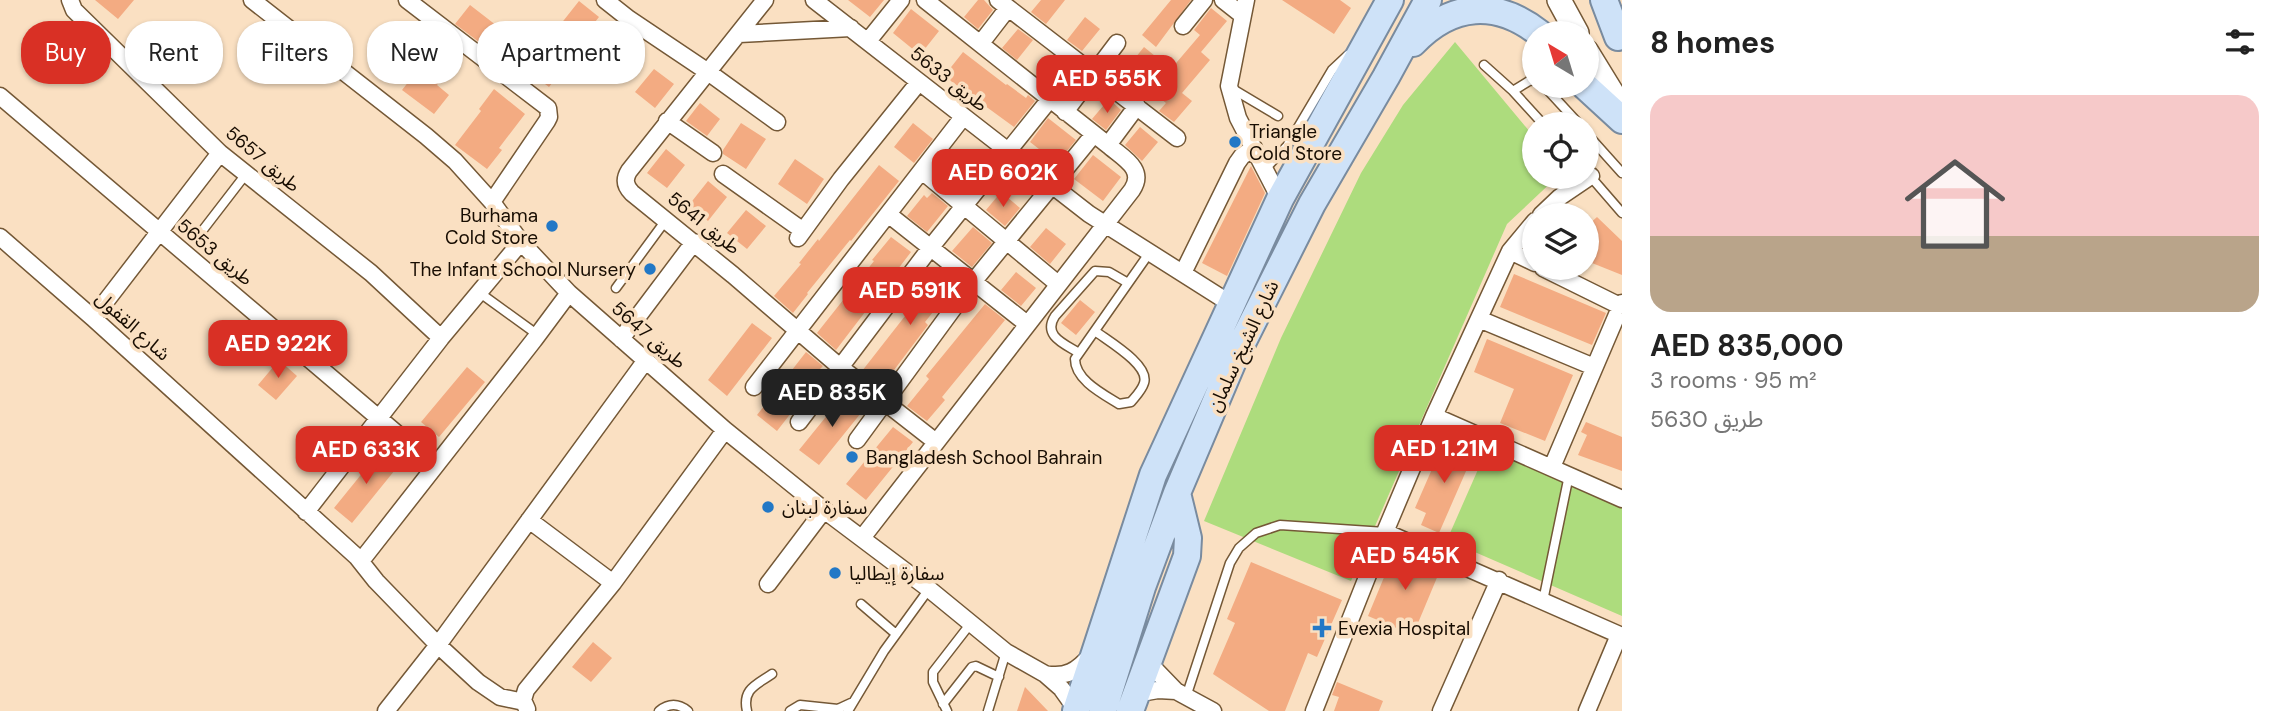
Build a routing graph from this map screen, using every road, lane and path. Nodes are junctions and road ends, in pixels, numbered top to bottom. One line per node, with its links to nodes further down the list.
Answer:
1 (70, 0): 57 (street, طريق 5657)
2 (252, 0): 68 (street, طريق 5647)
3 (407, 0): 68 (street)
4 (605, 0): 29 (street)
5 (765, 0): 22 (street, طريق 5641)
6 (814, 0): 21 (street, طريق 5633)
7 (901, 0): 23 (street)
8 (925, 0): 25 (street)
9 (1204, 0): 20 (street)
10 (1223, 0): 17 (street)
11 (1390, 0): 27 (main road, شارع الشيخ سلمان)
12 (1428, 0): 32 (main road, شارع الشيخ سلمان)
13 (1559, 0): 19 (main road)
14 (1597, 0): 24 (main road)
15 (1604, 0): 24 (main road)
16 (1003, 4): 25 (street); 31 (street)
17 (1244, 7): 35 (street)
18 (1528, 21): 32 (main road)
19 (1570, 21)
20 (1183, 26)
21 (851, 28): 22 (street); 23 (street, طريق 5633)
22 (739, 34): 29 (street, طريق 5641)
23 (868, 41): 33 (street, طريق 5633)
24 (1620, 41)
25 (981, 43): 40 (street)
26 (1117, 43): 31 (street)
27 (1366, 45): 60 (lane); 67 (main road, شارع الشيخ سلمان)
28 (1484, 65): 36 (lane)
29 (708, 72): 49 (street, طريق 5641); 50 (street)
30 (1600, 73): 42 (main road)
31 (1094, 74): 41 (street); 43 (street)
32 (1386, 77): 119 (main road, شارع الشيخ سلمان)
33 (919, 82): 47 (street, طريق 5633); 63 (street)
34 (1522, 85): 36 (lane)
35 (1229, 86): 46 (lane); 55 (street)
36 (1513, 91): 44 (lane)
37 (0, 96): 75 (street, طريق 5653)
38 (1555, 98): 45 (lane)
39 (1598, 98): 48 (main road)
40 (1050, 99): 43 (street); 56 (street)
41 (1137, 106): 52 (street); 53 (street)
42 (1622, 109)
43 (1065, 112): 51 (street)
44 (1532, 112)
45 (1568, 112)
46 (1278, 116)
47 (963, 117): 56 (street, طريق 5633); 59 (street)
48 (1622, 120)
49 (667, 121): 58 (street); 73 (street, طريق 5641)
50 (777, 122)
51 (1094, 134): 53 (street); 65 (street)
52 (1177, 138)
53 (1108, 145): 74 (street)
54 (1599, 147): 61 (lane)
55 (1254, 148): 60 (street); 86 (street)
56 (1007, 152): 65 (street, طريق 5633); 70 (street)
57 (220, 153): 62 (street, طريق 5657); 75 (street)
58 (713, 153)
59 (922, 170): 70 (street); 72 (street)
60 (1264, 170): 67 (street)
61 (1622, 173)
62 (246, 174): 76 (lane); 102 (street, طريق 5657)
63 (723, 174)
64 (1599, 186): 71 (lane)
65 (1052, 187): 74 (street, طريق 5633); 81 (street)
66 (1570, 189): 69 (street)
67 (1280, 199): 94 (main road, شارع الشيخ سلمان)
68 (492, 202): 79 (street, طريق 5647)
69 (1554, 203)
70 (963, 206): 81 (street); 82 (street)
71 (1622, 213)
72 (888, 214): 82 (street); 100 (street)
73 (666, 220): 80 (street, طريق 5641); 91 (lane)
74 (1104, 224): 83 (street, طريق 5633); 90 (street)
75 (159, 232): 96 (street); 111 (street, طريق 5653)
76 (199, 234)
77 (0, 237): 96 (street, شارع القفول)
78 (1522, 237): 84 (street)
79 (521, 242): 92 (street); 93 (street, طريق 5647)
80 (694, 242): 100 (street, طريق 5641); 103 (street)
81 (1006, 242): 88 (street); 90 (street)
82 (931, 247): 88 (street); 106 (street)
83 (1150, 251): 86 (street, طريق 5633); 89 (lane)
84 (1510, 251): 85 (street); 97 (street)
85 (1522, 257)
86 (1183, 273): 94 (street, طريق 5633)
87 (1570, 280): 95 (street)
88 (974, 281): 98 (street); 109 (street)
89 (1128, 283): 99 (lane); 104 (lane)
90 (1058, 284): 98 (street)
91 (616, 288)
92 (480, 293): 101 (lane); 102 (street)
93 (569, 293): 101 (street); 103 (street, طريق 5647)
94 (1231, 304): 138 (main road, شارع الشيخ سلمان)
95 (1621, 304): 107 (street)
96 (93, 318): 122 (street, شارع القفول)
97 (1479, 319): 107 (street); 110 (street)
98 (1027, 324): 115 (street)
99 (1095, 331): 104 (lane); 104 (lane)
100 (797, 332): 106 (street, طريق 5641); 108 (street)
101 (538, 335): 116 (street)
102 (442, 338): 111 (street)
103 (621, 339): 105 (street, طريق 5647)
104 (1079, 353)
105 (646, 360): 113 (street, طريق 5647); 123 (street)
106 (840, 367): 109 (street, طريق 5641); 112 (street)
107 (1594, 367): 117 (street)
108 (754, 387)
109 (886, 403): 114 (street); 115 (street, طريق 5641)
110 (1434, 416): 117 (street); 124 (street)
111 (378, 419): 116 (street, طريق 5653); 122 (street)
112 (799, 422)
113 (725, 430): 121 (street, طريق 5647); 128 (street)
114 (857, 440)
115 (936, 442): 125 (street)
116 (435, 466): 126 (street)
117 (1552, 467): 118 (street)
118 (1569, 475): 120 (street); 131 (lane)
119 (1177, 493): 139 (main road); 156 (main road, شارع الشيخ سلمان)
120 (1622, 499)
121 (824, 510): 125 (street, طريق 5647); 129 (street)
122 (306, 512): 126 (street, شارع القفول)
123 (529, 520): 128 (street); 136 (street)
124 (1385, 532): 127 (street); 143 (lane); 158 (street)
125 (862, 538): 130 (street, طريق 5647)
126 (361, 561): 136 (street, شارع القفول)
127 (1499, 580): 131 (street); 159 (street)
128 (613, 583): 146 (street)
129 (768, 584)
130 (929, 589): 133 (street, طريق 5647); 134 (lane)
131 (1544, 601): 135 (street)
132 (861, 604): 134 (lane)
133 (971, 623): 137 (street, طريق 5647); 147 (lane)
134 (896, 634): 144 (lane)
135 (1620, 635): 160 (street)
136 (438, 645): 146 (street, شارع القفول); 149 (street)
137 (1006, 652): 141 (street, طريق 5647); 142 (lane)
138 (1094, 652): 141 (street); 148 (main road, شارع الشيخ سلمان)
139 (1147, 662): 143 (street); 145 (main road)
140 (772, 674): 152 (lane)
141 (1045, 674): 148 (street, طريق 5647)
142 (999, 677): 147 (lane); 155 (lane)
143 (1181, 694): 145 (street); 157 (street)
144 (854, 702): 153 (lane); 154 (lane)
145 (1133, 703)
146 (526, 707)
147 (945, 707)
148 (1076, 710)
149 (386, 711)
150 (659, 711): 151 (lane)
151 (688, 711)
152 (747, 711)
153 (790, 711)
154 (848, 711)
155 (988, 711)
156 (1102, 711)
157 (1213, 711)
158 (1314, 711)
159 (1441, 711)
160 (1587, 711)

